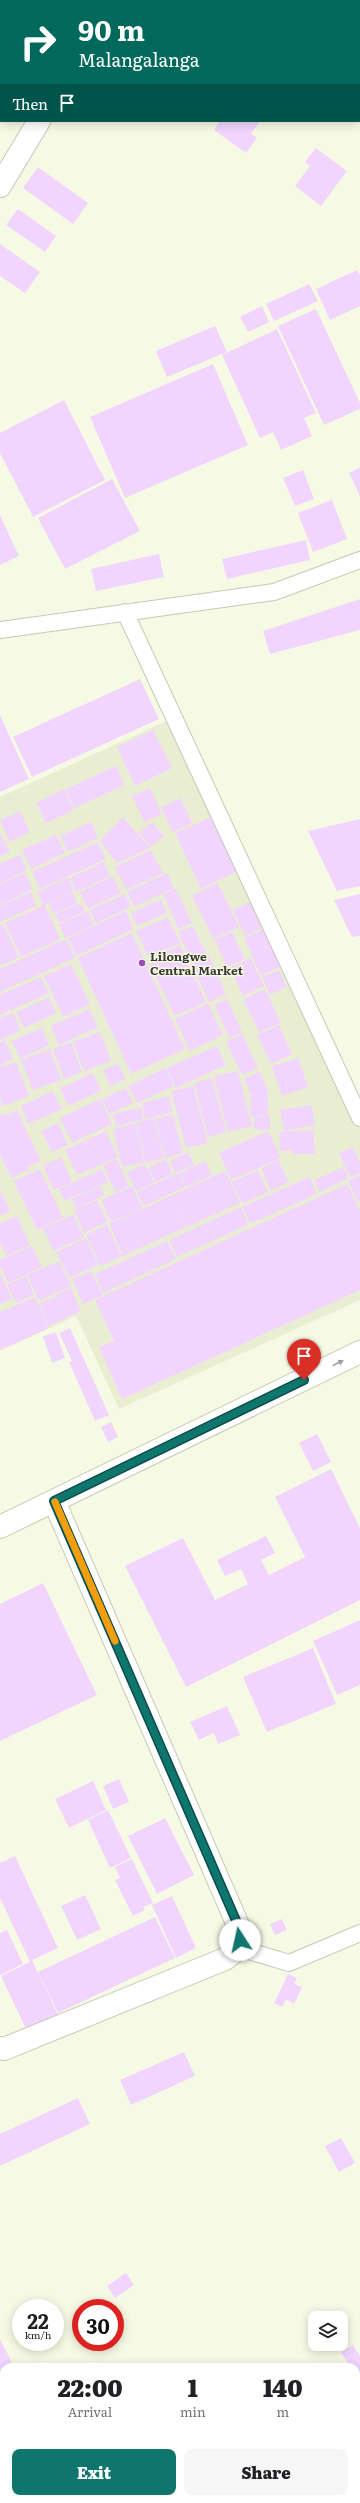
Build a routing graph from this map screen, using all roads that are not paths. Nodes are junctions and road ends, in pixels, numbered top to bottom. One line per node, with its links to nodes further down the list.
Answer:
1 (38, 122): 2 (street)
2 (0, 186)
3 (360, 560): 4 (lane)
4 (125, 612): 5 (lane); 6 (lane)
5 (0, 630)
6 (360, 1118)
7 (360, 1352): 8 (street, one-way to 7)
8 (54, 1501): 9 (street); 11 (street)
9 (0, 1527)
10 (360, 1933): 11 (lane)
11 (239, 1948): 12 (street)
12 (0, 2048)

